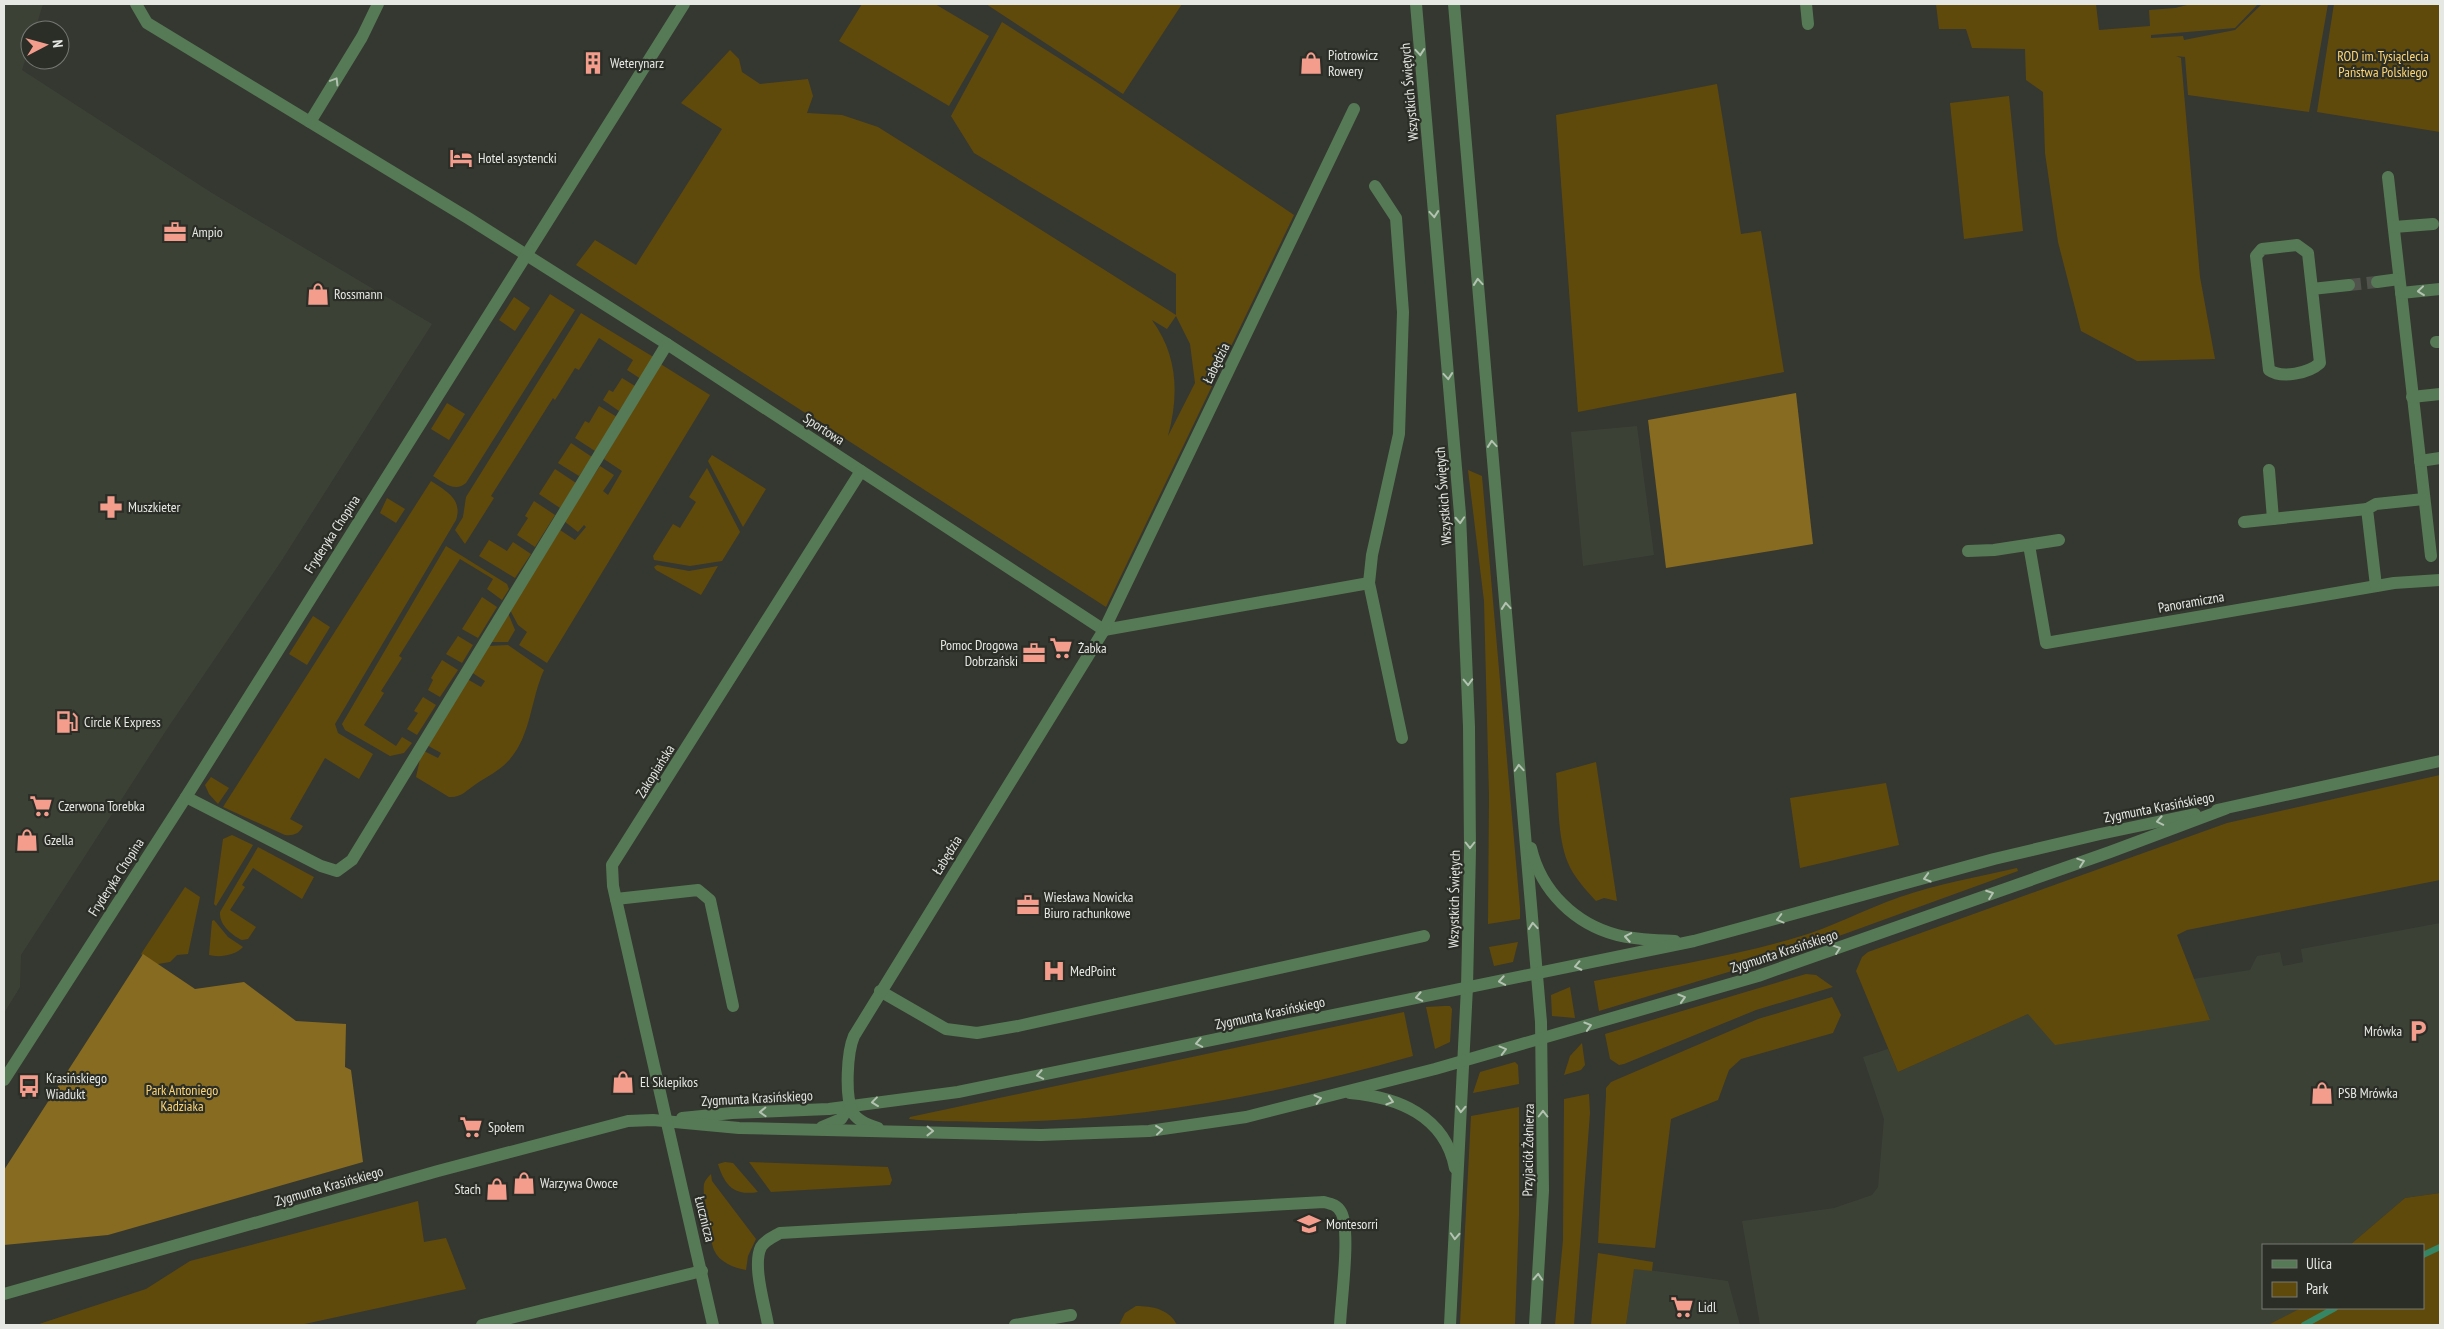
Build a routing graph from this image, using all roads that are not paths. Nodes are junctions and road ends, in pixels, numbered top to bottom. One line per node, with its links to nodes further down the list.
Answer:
1 (136, 4): 9 (street, Sportowa)
2 (378, 4): 9 (street, one-way to 2)
3 (684, 4): 14 (street, Fryderyka Chopina)
4 (1416, 4): 49 (street, Wszystkich Świętych, one-way to 49)
5 (1454, 4): 44 (street, one-way to 5)
6 (1806, 4): 7 (street)
7 (1808, 24)
8 (1354, 109): 39 (street, Łabędzia)
9 (310, 122): 14 (street, Sportowa)
10 (2388, 177): 13 (street)
11 (1375, 186): 37 (street)
12 (2433, 224): 13 (street)
13 (2394, 227): 15 (street)
14 (527, 256): 21 (street, Sportowa); 42 (street, Fryderyka Chopina)
15 (2399, 279): 16 (street); 20 (street)
16 (2377, 282)
17 (2349, 285): 18 (street)
18 (2312, 289): 18 (street)
19 (2440, 289): 20 (street, one-way to 20)
20 (2401, 293): 23 (street)
21 (667, 344): 27 (street, Sportowa); 42 (street)
22 (2440, 394): 23 (street)
23 (2412, 397): 25 (street)
24 (2440, 458): 25 (street)
25 (2420, 461): 28 (street)
26 (2269, 470): 30 (street)
27 (861, 471): 39 (street, Sportowa); 45 (street, Zakopiańska)
28 (2424, 499): 29 (street); 35 (street)
29 (2367, 509): 30 (street); 38 (street)
30 (2273, 519): 31 (street)
31 (2244, 522)
32 (2059, 540): 33 (street)
33 (2029, 545): 34 (street); 38 (street, Panoramiczna)
34 (1968, 551)
35 (2431, 556)
36 (2440, 580): 38 (street, Panoramiczna)
37 (1369, 582): 39 (street); 40 (street)
38 (2376, 586)
39 (1104, 630): 50 (street, Łabędzia)
40 (1402, 738)
41 (2440, 761): 43 (street, Zygmunta Krasińskiego)
42 (186, 797): 54 (street, Fryderyka Chopina)
43 (2225, 809): 47 (street, Zygmunta Krasińskiego, one-way to 47); 52 (street, Zygmunta Krasińskiego, one-way to 43)
44 (1523, 816): 47 (street, Zygmunta Krasińskiego, one-way to 44); 48 (street, one-way to 44)
45 (616, 900): 51 (street); 57 (street, Zakopiańska)
46 (1424, 936): 50 (street)
47 (1694, 941): 48 (street, Zygmunta Krasińskiego, one-way to 48)
48 (1537, 974): 49 (street, Zygmunta Krasińskiego, one-way to 49); 52 (street, Przyjaciół Żołnierza)
49 (1467, 987): 53 (street); 56 (street, Zygmunta Krasińskiego, one-way to 56)
50 (880, 991): 56 (street, Łabędzia)
51 (733, 1006)
52 (1541, 1039): 53 (street, Zygmunta Krasińskiego, one-way to 52); 70 (street, Przyjaciół Żołnierza, one-way to 52)
53 (1464, 1060): 55 (street, Zygmunta Krasińskiego); 60 (street, one-way to 60)
54 (4, 1080)
55 (1343, 1093): 59 (street, Zygmunta Krasińskiego, one-way to 55); 60 (street, Zygmunta Krasińskiego, one-way to 60)
56 (850, 1105): 57 (street, Zygmunta Krasińskiego, one-way to 57); 58 (street, Zygmunta Krasińskiego); 59 (street, Zygmunta Krasińskiego)
57 (665, 1121): 58 (street, Zygmunta Krasińskiego); 61 (street, Łucznicza); 62 (street, Zygmunta Krasińskiego)
58 (811, 1129): 59 (street, Zygmunta Krasińskiego)
59 (898, 1131)
60 (1457, 1188): 69 (street, one-way to 69)
61 (702, 1271): 64 (street); 65 (street, Łucznicza)
62 (4, 1294)
63 (1070, 1315): 67 (street)
64 (482, 1325)
65 (714, 1325)
66 (768, 1325): 68 (street)
67 (1015, 1325)
68 (1340, 1325)
69 (1450, 1325)
70 (1535, 1325)

